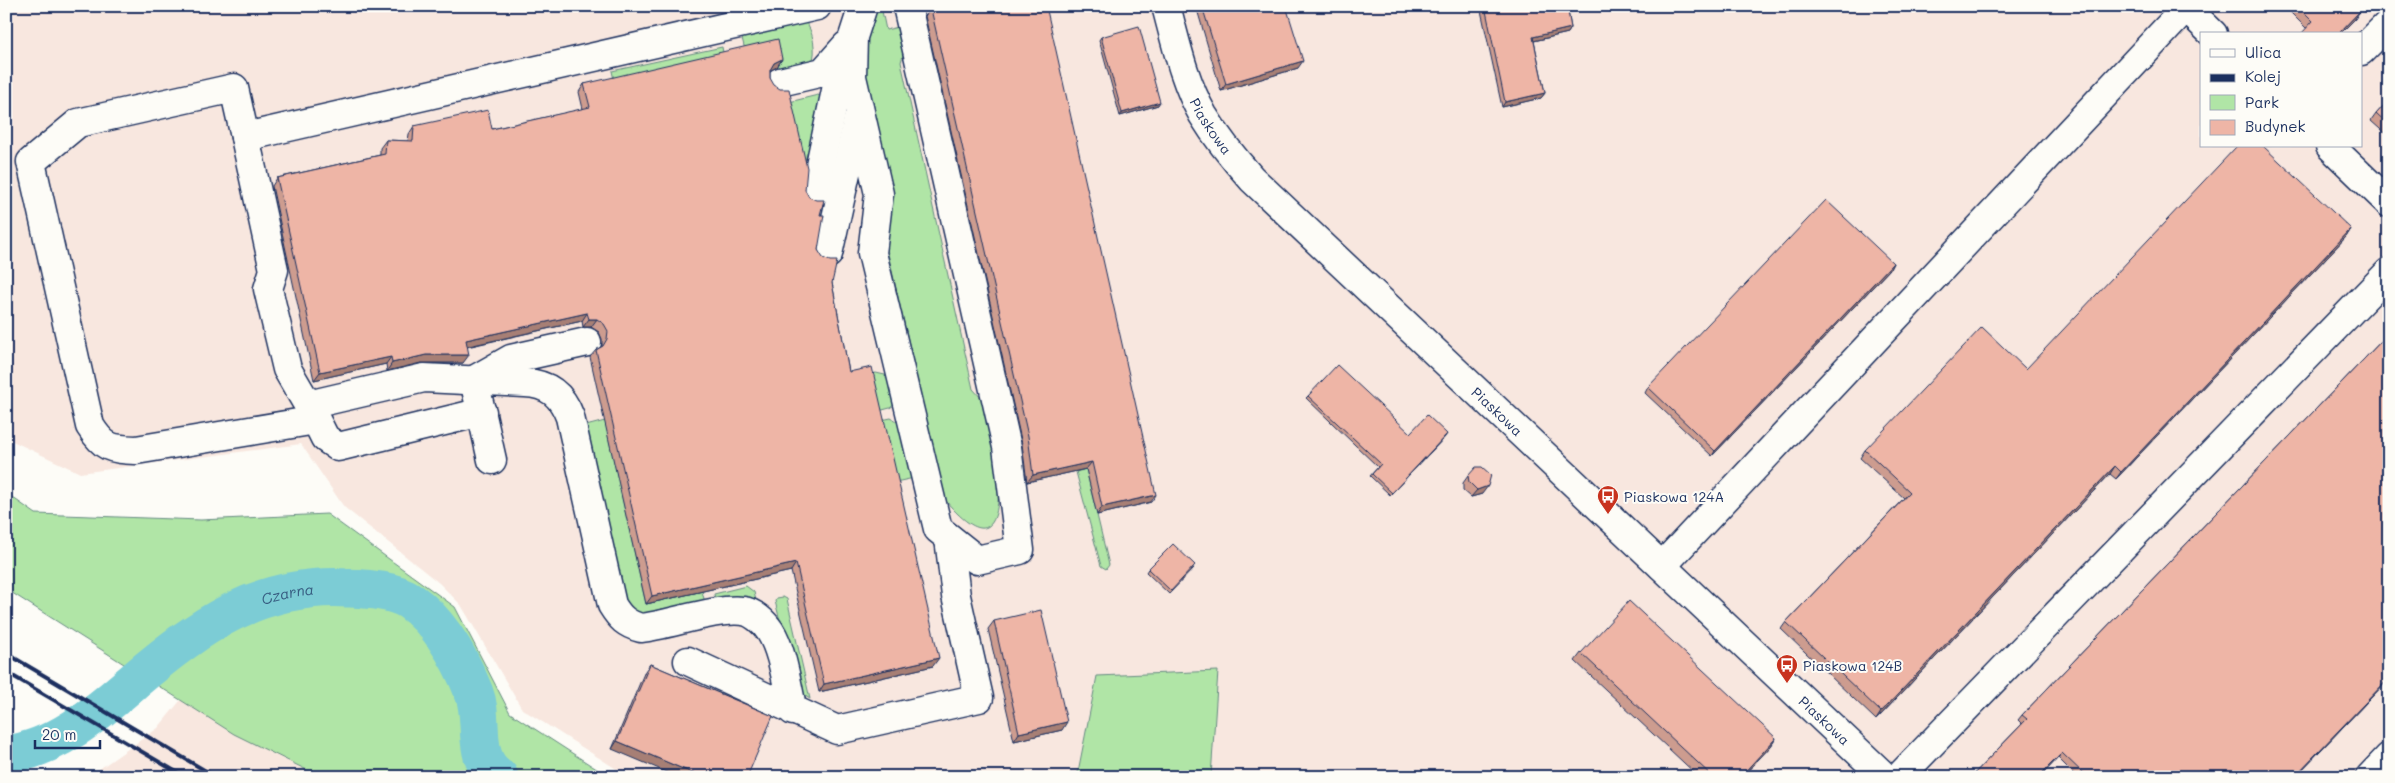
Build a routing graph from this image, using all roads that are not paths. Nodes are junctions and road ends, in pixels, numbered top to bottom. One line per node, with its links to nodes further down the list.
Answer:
1 (817, 6): 13 (lane)
2 (862, 6): 8 (lane)
3 (906, 6): 25 (lane)
4 (1166, 6): 26 (lane, Piaskowa)
5 (2185, 7): 7 (lane); 26 (lane)
6 (2389, 23): 9 (lane)
7 (2211, 32)
8 (853, 37): 10 (lane); 11 (lane); 15 (lane)
9 (2362, 50)
10 (780, 82)
11 (853, 82): 12 (lane); 17 (lane)
12 (860, 111): 18 (lane); 25 (lane)
13 (245, 136): 22 (lane); 22 (lane)
14 (2332, 148): 16 (lane)
15 (814, 193)
16 (2389, 203)
17 (822, 224)
18 (828, 254)
19 (2389, 272): 31 (lane)
20 (587, 342): 21 (lane)
21 (474, 380): 22 (lane); 23 (lane); 28 (lane)
22 (312, 412): 23 (lane)
23 (482, 412): 24 (lane)
24 (492, 460)
25 (949, 538): 28 (lane)
26 (1662, 566): 30 (lane, Piaskowa)
27 (688, 661): 28 (lane)
28 (794, 711)
29 (2389, 757): 32 (lane)
30 (1885, 777)
31 (1900, 777)
32 (2370, 777)

